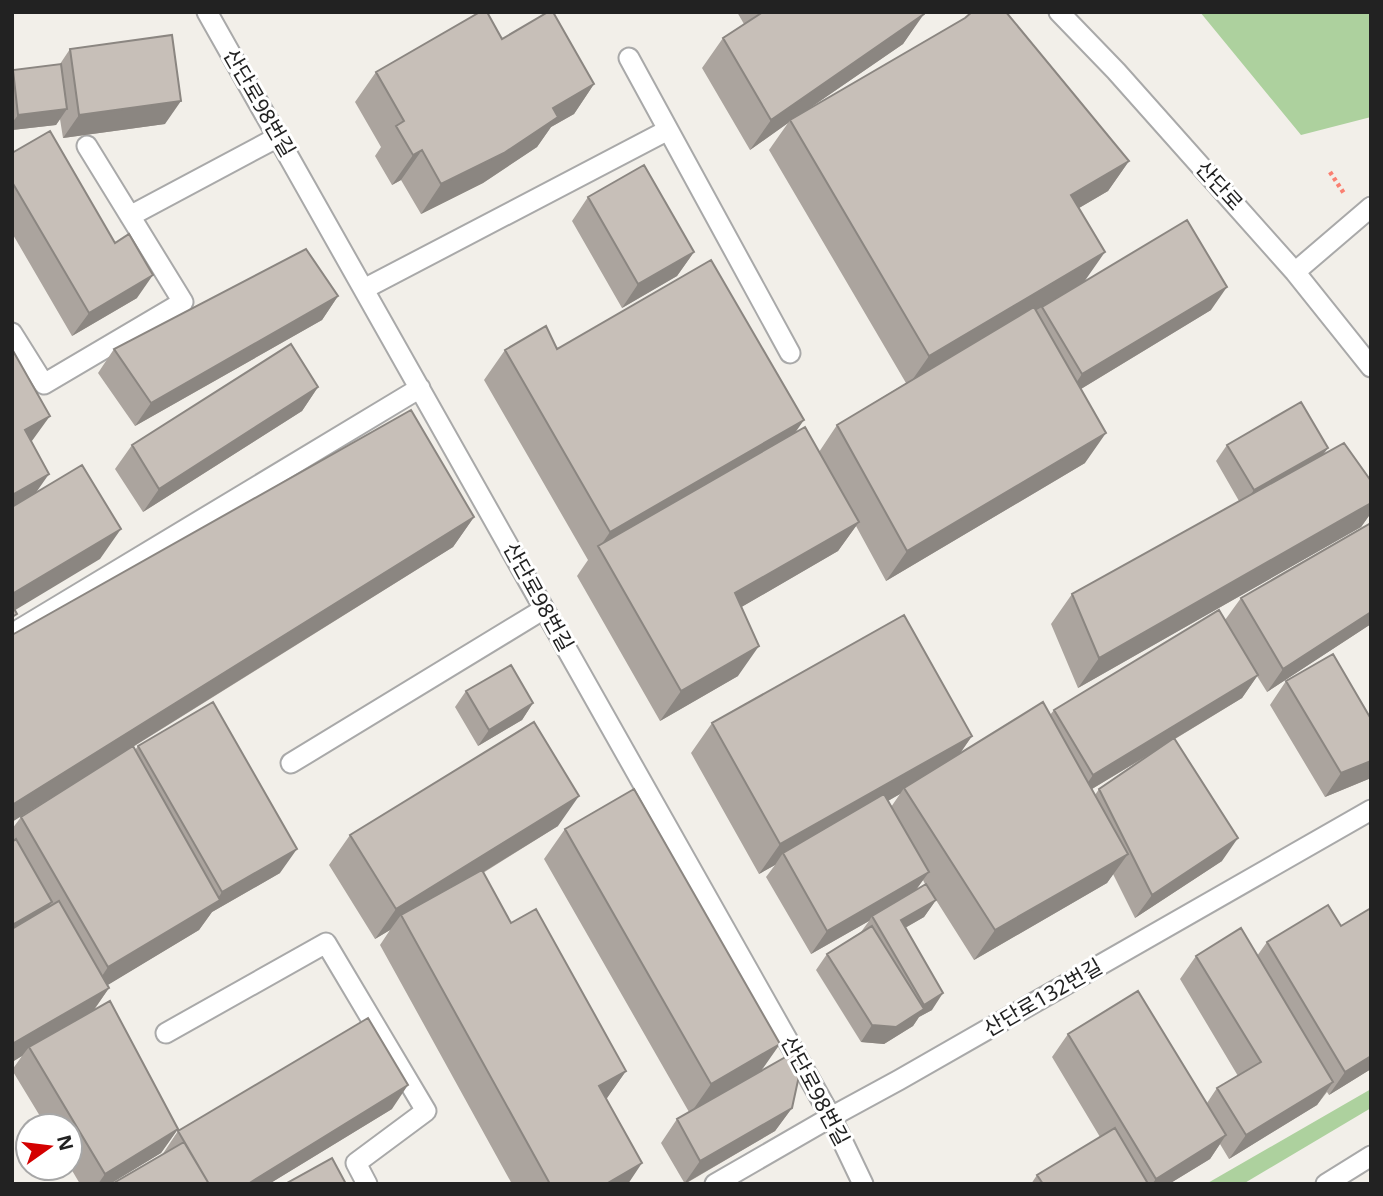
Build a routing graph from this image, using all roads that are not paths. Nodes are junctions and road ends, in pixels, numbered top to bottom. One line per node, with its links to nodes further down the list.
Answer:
1 (207, 12): 5 (lane, 산단로98번길)
2 (1059, 12): 9 (lane, 산단로)
3 (629, 58): 4 (lane)
4 (668, 130): 10 (lane); 12 (lane)
5 (278, 137): 8 (lane); 10 (lane, 산단로98번길)
6 (87, 146): 8 (lane)
7 (1371, 207): 9 (lane)
8 (130, 216): 11 (lane)
9 (1295, 272): 13 (lane, 산단로)
10 (364, 289): 14 (lane, 산단로98번길)
11 (12, 333)
12 (790, 353)
13 (1371, 367)
14 (419, 388): 15 (lane, 산단로98번길); 16 (lane)
15 (544, 609): 17 (lane); 20 (lane, 산단로98번길)
16 (20, 629)
17 (291, 763)
18 (1371, 810): 20 (lane, 산단로132번길)
19 (166, 1033): 22 (lane)
20 (831, 1117): 23 (lane, 산단로132번길); 24 (lane, 산단로98번길)
21 (1371, 1156): 25 (lane)
22 (367, 1184)
23 (715, 1184)
24 (863, 1184)
25 (1326, 1184)

